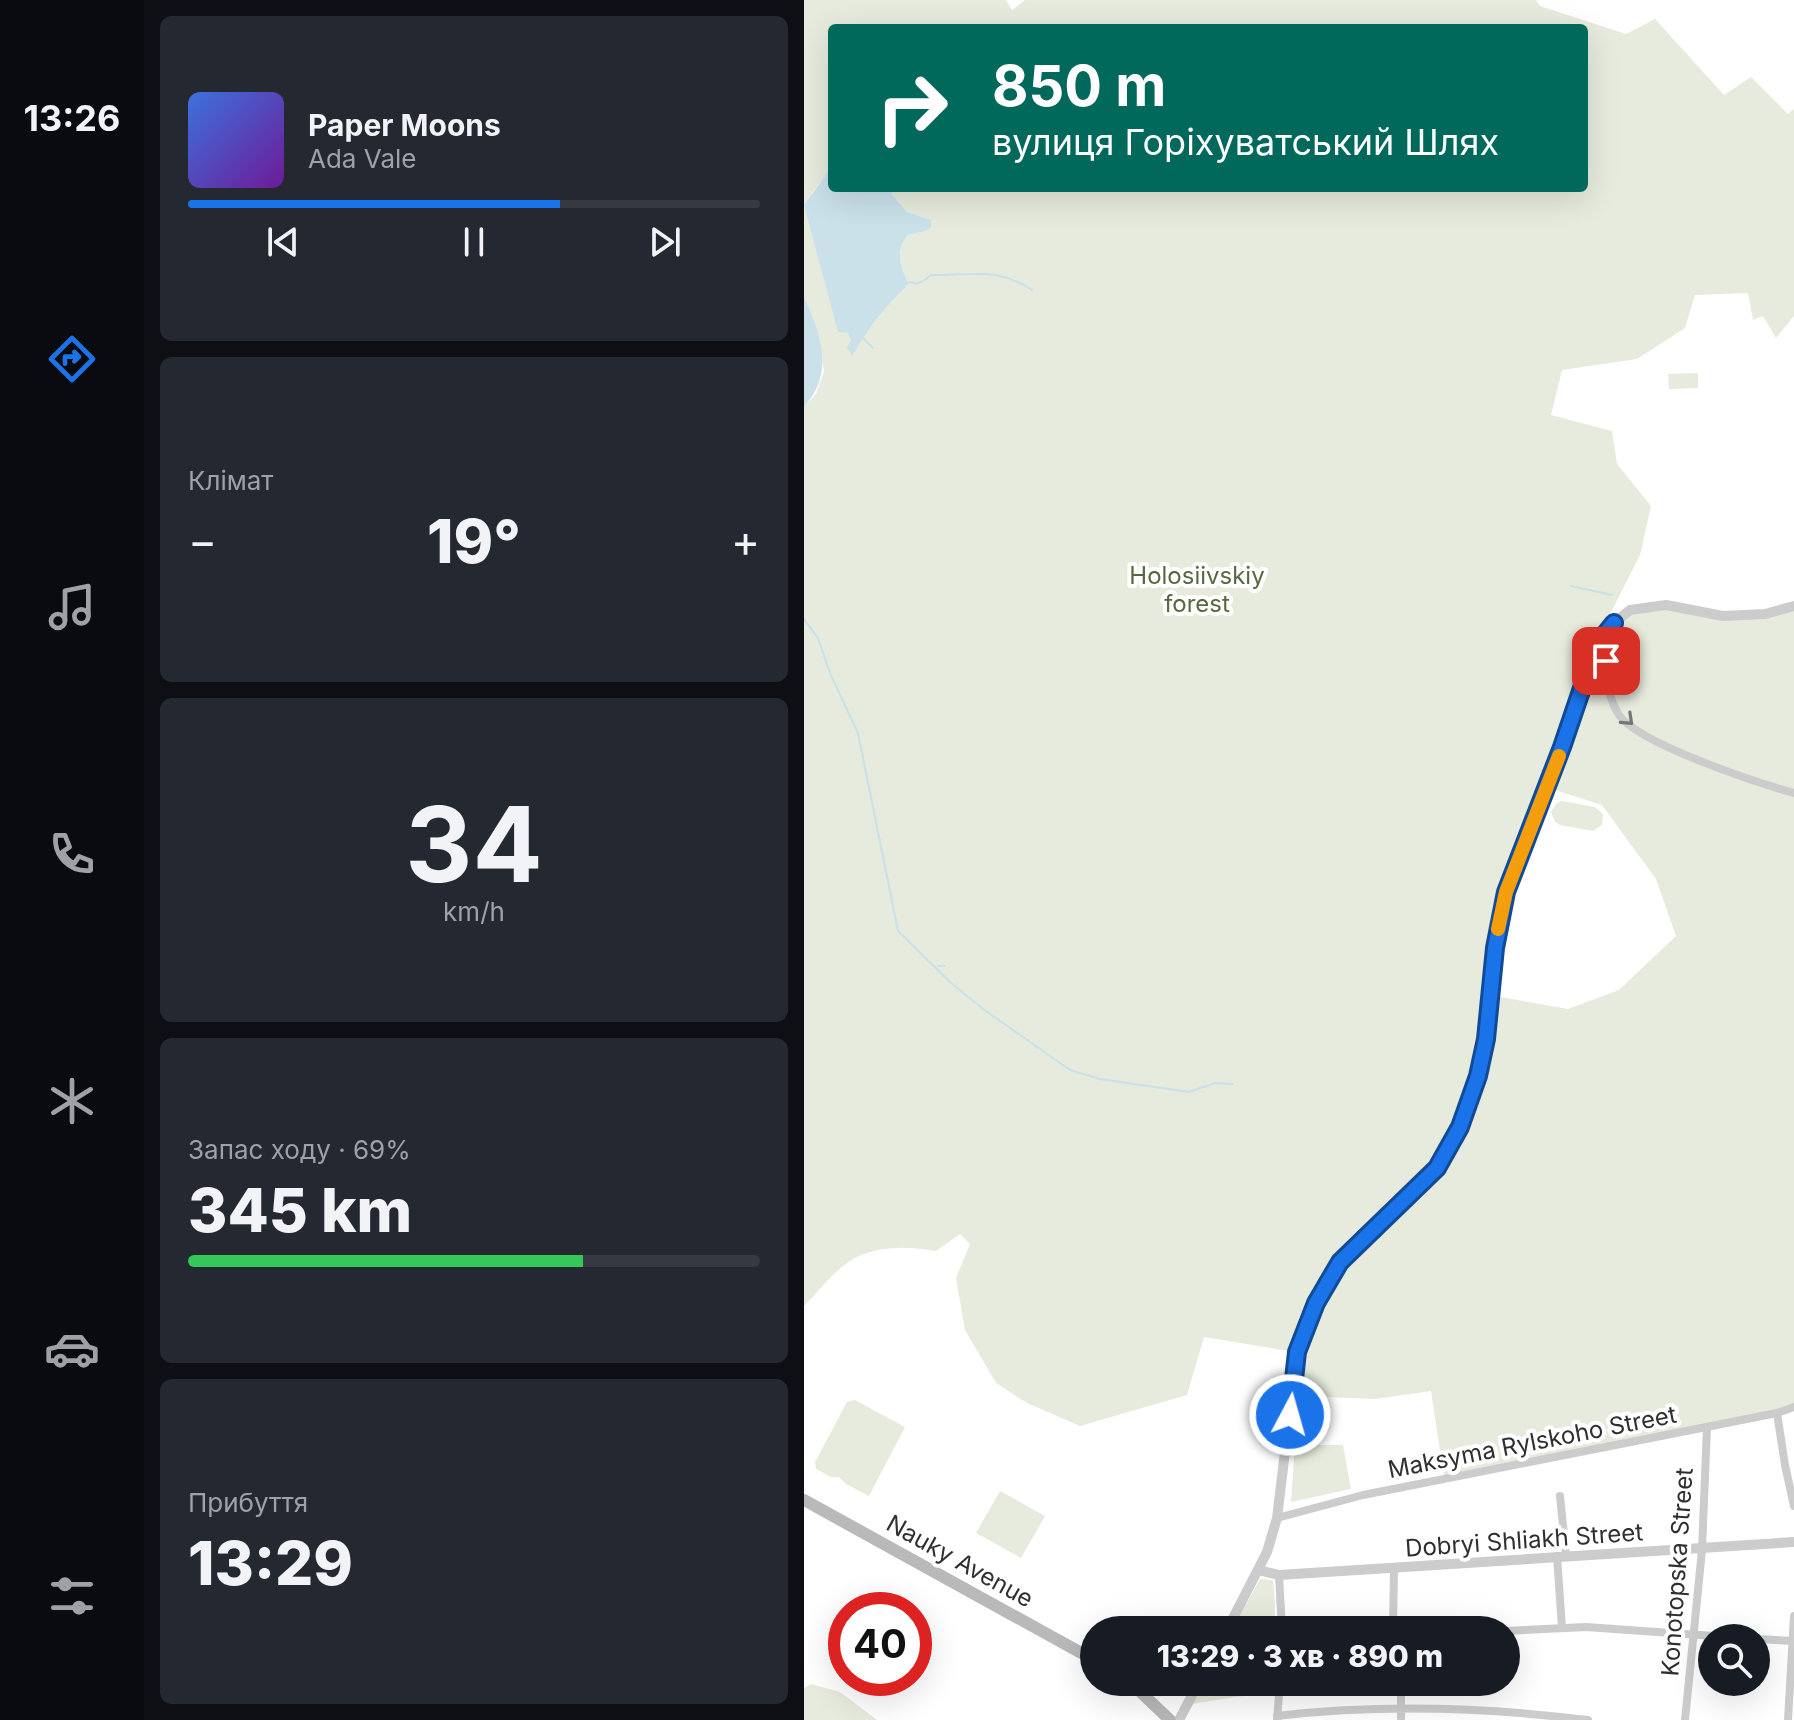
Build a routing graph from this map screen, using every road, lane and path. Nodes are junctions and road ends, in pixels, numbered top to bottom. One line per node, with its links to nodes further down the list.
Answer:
1 (1794, 606): 2 (street)
2 (1614, 623): 3 (street, one-way to 3); 10 (street)
3 (1794, 793)
4 (1794, 1407): 5 (street, Maksyma Rylskoho Street)
5 (1777, 1413): 6 (street, Maksyma Rylskoho Street); 9 (street)
6 (1707, 1427): 10 (street, Maksyma Rylskoho Street); 12 (street, Konotopska Street)
7 (1560, 1496): 13 (street)
8 (804, 1500): 27 (main road, Nauky Avenue)
9 (1794, 1506)
10 (1277, 1518): 15 (street)
11 (1794, 1542): 12 (street, Dobryi Shliakh Street)
12 (1702, 1550): 13 (street, Dobryi Shliakh Street); 23 (street, Konotopska Street)
13 (1562, 1555): 14 (street, Dobryi Shliakh Street); 21 (street)
14 (1394, 1569): 16 (street, Dobryi Shliakh Street); 19 (street)
15 (1258, 1570): 16 (street, Dobryi Shliakh Street); 17 (street)
16 (1279, 1575): 18 (street)
17 (1234, 1616)
18 (1281, 1616)
19 (1393, 1616)
20 (1794, 1616): 26 (street)
21 (1562, 1628): 22 (street); 23 (street)
22 (1520, 1630)
23 (1695, 1635): 24 (street); 40 (street, Konotopska Street)
24 (1698, 1635)
25 (1770, 1640): 26 (street)
26 (1793, 1641): 41 (street)
27 (1080, 1652)
28 (1145, 1696): 35 (main road)
29 (1192, 1696): 36 (street)
30 (1279, 1696): 34 (street)
31 (1401, 1696): 32 (street)
32 (1401, 1707): 33 (street); 38 (street); 39 (street)
33 (1340, 1709): 34 (street); 37 (street)
34 (1277, 1718)
35 (1170, 1720)
36 (1179, 1720)
37 (1344, 1720)
38 (1401, 1720)
39 (1588, 1720)
40 (1685, 1720)
41 (1788, 1720)

